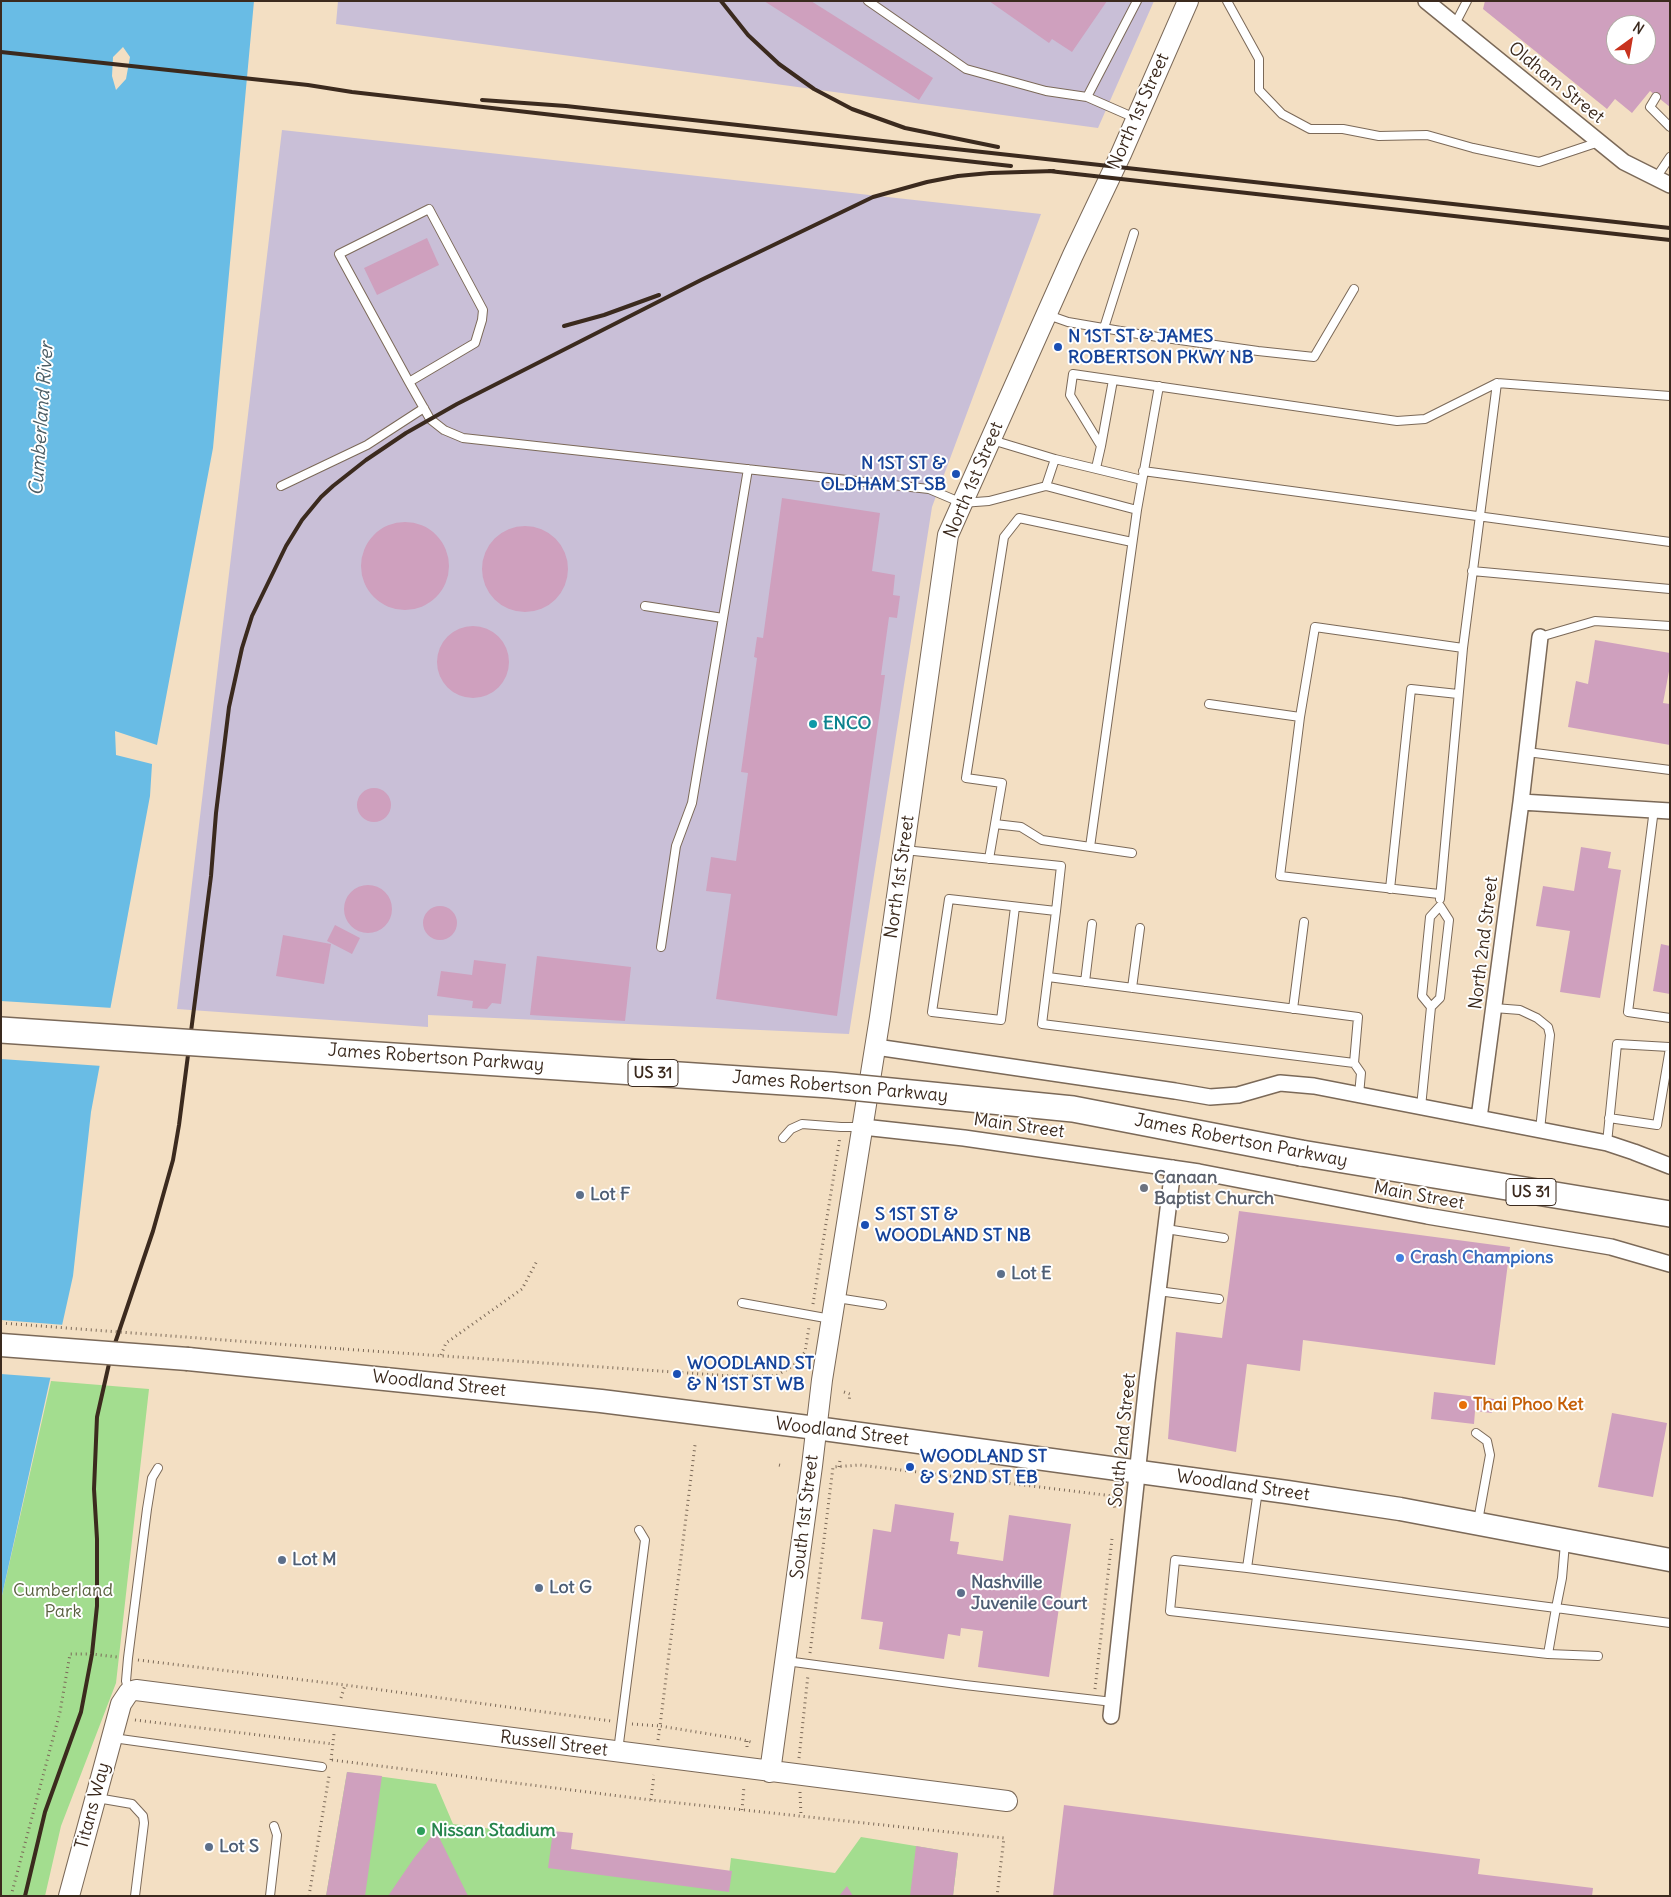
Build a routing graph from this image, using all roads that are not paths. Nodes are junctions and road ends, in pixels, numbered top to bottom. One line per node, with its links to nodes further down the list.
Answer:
1 (868, 1): 8 (lane)
2 (1137, 1): 8 (lane)
3 (1188, 1): 10 (street, North 1st Street)
4 (1227, 1): 12 (lane)
5 (1426, 1): 7 (street, Oldham Street)
6 (1467, 1): 7 (lane)
7 (1454, 26): 12 (street, Oldham Street)
8 (1087, 97): 10 (lane)
9 (1656, 97): 11 (lane)
10 (1137, 119): 18 (street, North 1st Street)
11 (1670, 127)
12 (1600, 142): 14 (street, Oldham Street)
13 (1670, 157): 14 (lane)
14 (1656, 178): 15 (street, Oldham Street)
15 (1670, 185)
16 (1134, 233): 19 (lane)
17 (1354, 289): 19 (lane)
18 (1046, 314): 19 (lane); 26 (street, North 1st Street)
19 (1104, 328)
20 (1113, 380): 23 (lane); 27 (lane); 27 (lane)
21 (409, 382): 21 (lane); 25 (lane)
22 (1497, 383): 23 (lane); 24 (lane); 37 (lane)
23 (1159, 386): 31 (lane)
24 (1670, 396)
25 (424, 408): 30 (lane); 33 (lane)
26 (990, 439): 28 (lane); 35 (street, North 1st Street)
27 (1101, 446): 29 (lane)
28 (1055, 459): 29 (lane); 34 (lane)
29 (1096, 468): 32 (lane)
30 (748, 469): 35 (lane); 43 (lane)
31 (1144, 471): 32 (lane); 37 (lane)
32 (1142, 480): 36 (lane)
33 (281, 486)
34 (1046, 486): 35 (lane); 36 (lane)
35 (962, 503): 57 (street, North 1st Street)
36 (1137, 510): 38 (lane)
37 (1480, 516): 39 (lane); 40 (lane)
38 (1132, 542): 55 (lane); 56 (lane)
39 (1670, 542)
40 (1472, 571): 41 (lane); 46 (lane)
41 (1670, 589)
42 (645, 606): 43 (lane)
43 (723, 618): 68 (lane)
44 (1670, 626): 45 (lane)
45 (1540, 637): 50 (street, North 2nd Street)
46 (1463, 648): 47 (lane); 49 (lane)
47 (1458, 694): 60 (lane); 61 (lane)
48 (1209, 704): 49 (lane)
49 (1300, 717): 60 (lane)
50 (1527, 752): 51 (lane); 52 (street, North 2nd Street)
51 (1670, 770)
52 (1521, 802): 53 (street); 74 (street, North 2nd Street)
53 (1654, 809): 54 (street); 75 (lane)
54 (1670, 811)
55 (995, 824): 56 (lane); 59 (lane)
56 (1090, 847): 58 (lane)
57 (904, 850): 59 (lane); 77 (street, North 1st Street)
58 (1132, 853)
59 (989, 859): 64 (lane)
60 (1390, 889): 61 (lane)
61 (1439, 894): 62 (lane)
62 (1440, 906): 73 (lane); 73 (lane)
63 (1015, 907): 63 (lane); 64 (lane)
64 (1056, 911): 69 (lane)
65 (1304, 922): 72 (lane)
66 (1092, 924): 70 (lane)
67 (1140, 928): 71 (lane)
68 (661, 947)
69 (1048, 977): 70 (lane); 79 (lane)
70 (1085, 982): 71 (lane)
71 (1132, 988): 72 (lane)
72 (1293, 1008): 79 (lane)
73 (1431, 1008): 82 (lane)
74 (1494, 1008): 83 (street, North 2nd Street); 86 (lane)
75 (1670, 1018)
76 (1, 1030): 91 (main road, James Robertson Parkway / US 31, bridge)
77 (876, 1047): 80 (street, North 1st Street); 81 (street)
78 (1670, 1048): 84 (lane); 84 (lane)
79 (1354, 1063): 81 (lane)
80 (870, 1084): 85 (street, South 1st Street)
81 (1359, 1094): 82 (street)
82 (1421, 1107): 83 (street)
83 (1479, 1118): 86 (street)
84 (1609, 1118): 88 (lane)
85 (863, 1127): 87 (lane); 90 (street, Main Street); 96 (street, South 1st Street)
86 (1540, 1130): 88 (street)
87 (783, 1138)
88 (1607, 1143): 89 (street)
89 (1670, 1166)
90 (1173, 1168): 92 (street, South 2nd Street); 94 (street, Main Street)
91 (1670, 1214)
92 (1166, 1229): 93 (lane); 95 (street, South 2nd Street)
93 (1224, 1238)
94 (1670, 1264)
95 (1158, 1291): 97 (lane); 105 (street, South 2nd Street)
96 (835, 1298): 99 (lane); 100 (street, South 1st Street)
97 (1219, 1299)
98 (742, 1303): 100 (lane)
99 (882, 1305)
100 (831, 1320): 102 (street, South 1st Street)
101 (1, 1345): 102 (main road, Woodland Street, bridge)
102 (816, 1428): 105 (main road, Woodland Street); 116 (street, South 1st Street)
103 (1476, 1433): 107 (lane)
104 (158, 1468): 117 (lane)
105 (1138, 1472): 106 (main road, Woodland Street); 118 (street, South 2nd Street)
106 (1258, 1488): 107 (main road, Woodland Street); 111 (lane)
107 (1478, 1523): 109 (main road, Woodland Street)
108 (640, 1530): 120 (lane)
109 (1565, 1541): 110 (main road, Woodland Street); 112 (lane)
110 (1670, 1560)
111 (1247, 1568): 112 (lane); 114 (lane)
112 (1556, 1608): 113 (lane); 114 (lane)
113 (1670, 1623)
114 (1548, 1654): 115 (lane)
115 (1598, 1656)
116 (786, 1661): 118 (lane); 122 (street, South 1st Street)
117 (129, 1692): 119 (street, Titans Way); 120 (street, Russell Street)
118 (1112, 1709)
119 (111, 1738): 121 (lane); 123 (street, Titans Way)
120 (618, 1753): 122 (street, Russell Street)
121 (322, 1767)
122 (770, 1772): 124 (street, Russell Street)
123 (95, 1798): 126 (street, Titans Way); 127 (lane)
124 (1007, 1801)
125 (274, 1826): 128 (lane)
126 (69, 1896)
127 (135, 1896)
128 (270, 1896)

